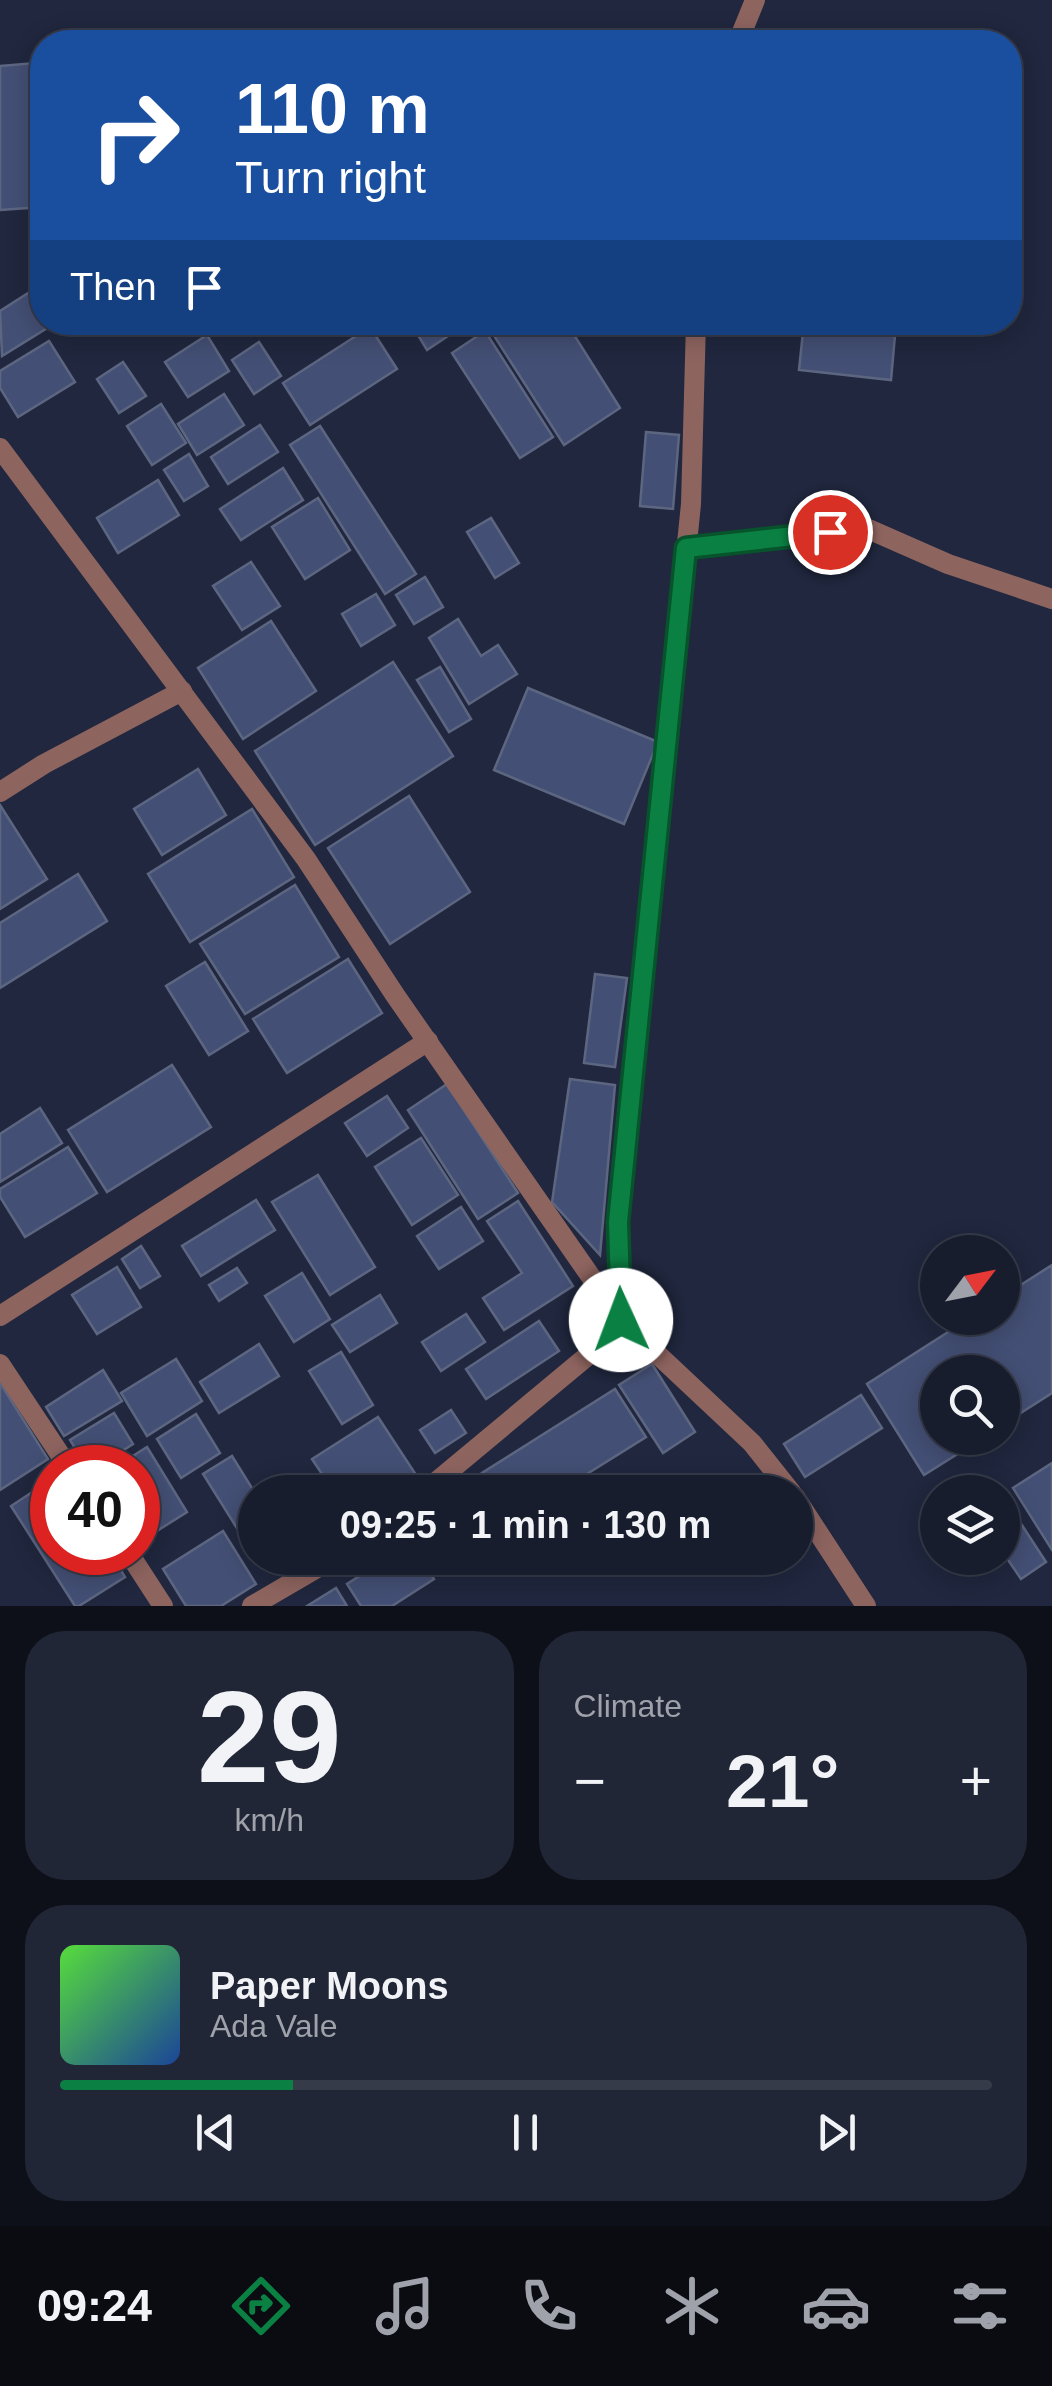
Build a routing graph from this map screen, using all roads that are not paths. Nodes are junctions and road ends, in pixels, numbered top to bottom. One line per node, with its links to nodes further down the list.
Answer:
1 (755, 0): 2 (street)
2 (743, 30)
3 (695, 335): 5 (street)
4 (0, 448): 7 (street)
5 (686, 548): 6 (street); 11 (street)
6 (1052, 599)
7 (182, 692): 8 (street); 9 (street)
8 (0, 792)
9 (428, 1040): 10 (street); 11 (street)
10 (0, 1316)
11 (621, 1320): 14 (street); 15 (street)
12 (0, 1364): 13 (street)
13 (55, 1445)
14 (444, 1475)
15 (778, 1475)
16 (813, 1525): 21 (street)
17 (143, 1575): 19 (street)
18 (305, 1575): 20 (street)
19 (163, 1606)
20 (252, 1606)
21 (866, 1606)

